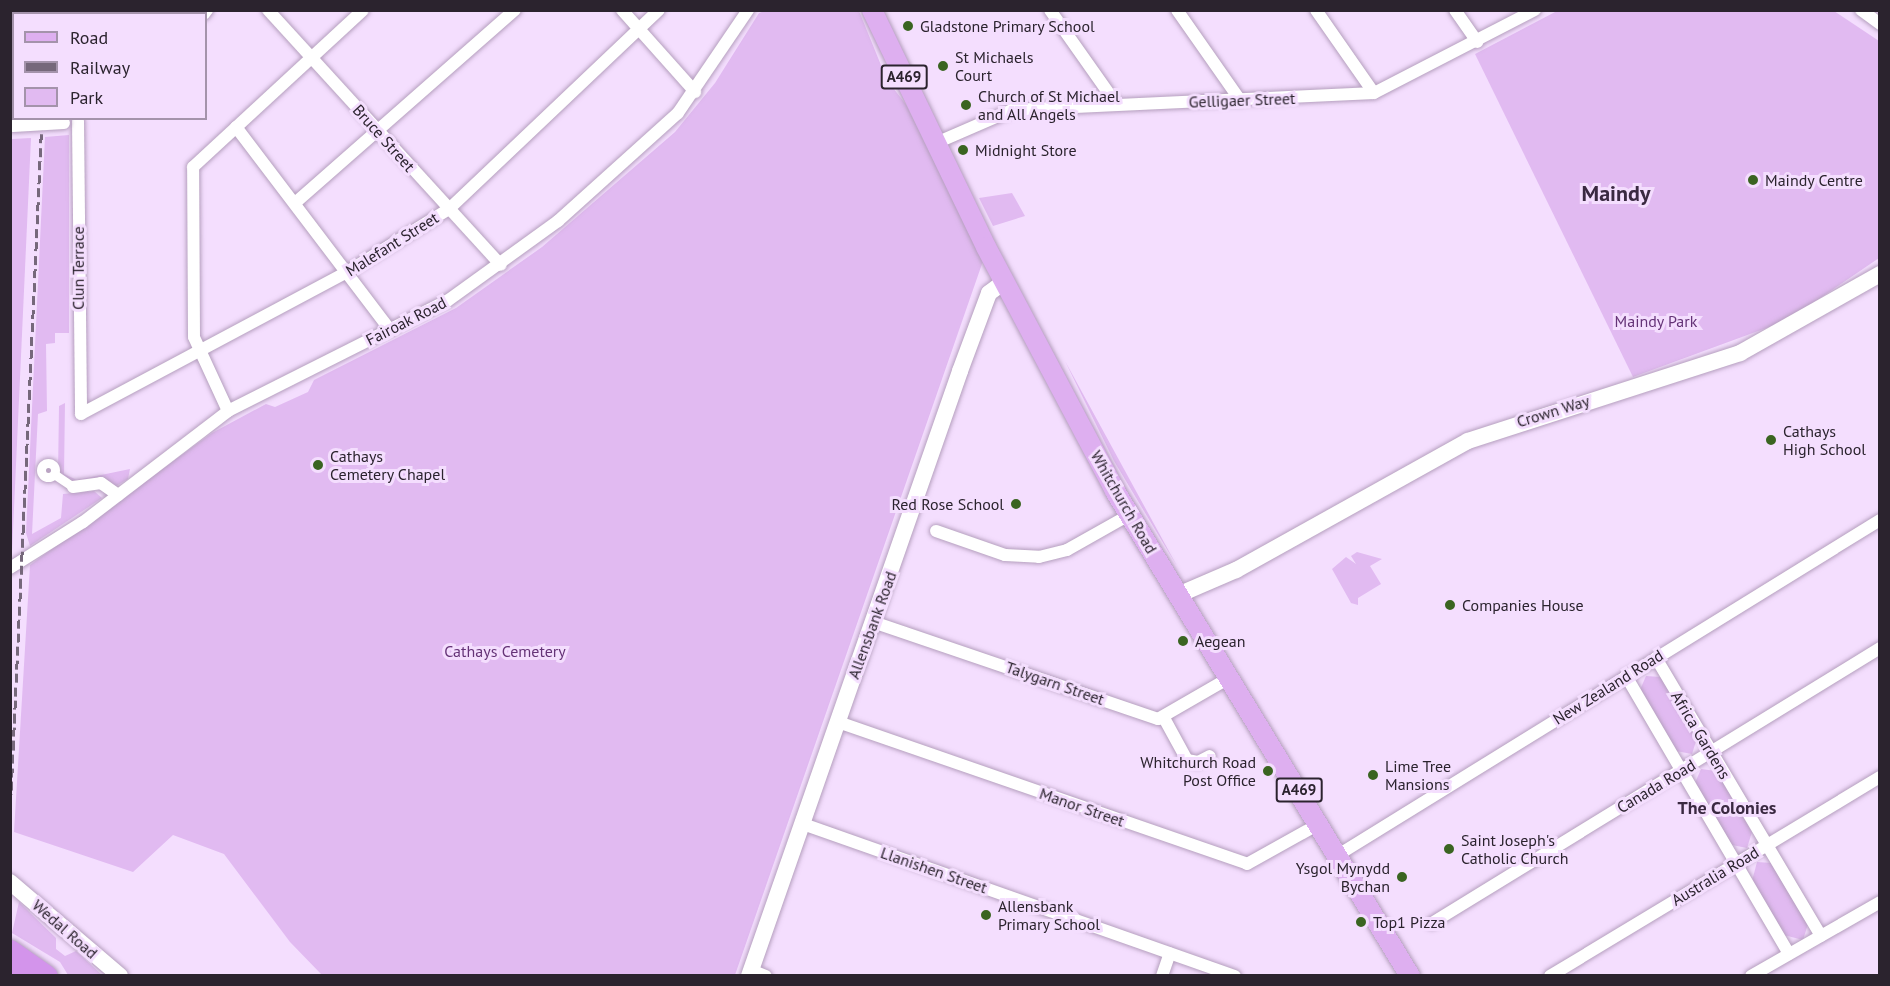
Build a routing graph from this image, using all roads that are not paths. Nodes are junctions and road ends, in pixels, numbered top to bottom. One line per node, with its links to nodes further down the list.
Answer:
1 (268, 10): 17 (street, Bruce Street)
2 (363, 10): 17 (street)
3 (515, 10): 25 (street)
4 (622, 10): 15 (street)
5 (659, 10): 15 (street, Malefant Street)
6 (748, 10): 18 (street, Fairoak Road)
7 (872, 10): 26 (main road, Whitchurch Road / A469)
8 (1050, 10): 21 (street)
9 (1177, 10): 20 (street)
10 (1316, 10): 19 (street)
11 (1455, 10): 16 (street)
12 (1535, 10): 16 (street, Gelligaer Street)
13 (1861, 10): 14 (street)
14 (1879, 23)
15 (641, 32): 18 (street); 28 (street, Malefant Street)
16 (1477, 42): 19 (street, Gelligaer Street)
17 (311, 57): 24 (street); 25 (street, Bruce Street)
18 (695, 92): 29 (street, Fairoak Road)
19 (1374, 93): 20 (street, Gelligaer Street)
20 (1240, 100): 21 (street, Gelligaer Street)
21 (1117, 105): 26 (street, Gelligaer Street)
22 (81, 120): 23 (street, bridge); 36 (street, Clun Terrace)
23 (12, 126)
24 (236, 127): 27 (street); 34 (street)
25 (380, 133): 27 (street); 28 (street, Bruce Street)
26 (936, 143): 32 (main road, Whitchurch Road / A469)
27 (295, 203): 30 (street)
28 (449, 209): 29 (street, Bruce Street); 30 (street, Malefant Street)
29 (501, 265): 33 (street, Fairoak Road)
30 (347, 272): 33 (street); 34 (street, Malefant Street)
31 (1880, 274): 44 (street, Crown Way)
32 (1004, 282): 40 (main road, Whitchurch Road / A469); 45 (street, Allensbank Road)
33 (390, 330): 35 (street, Fairoak Road)
34 (199, 354): 35 (street); 36 (street, Malefant Street)
35 (228, 411): 39 (street, Fairoak Road)
36 (81, 414)
37 (54, 474): 38 (street)
38 (73, 487): 39 (street)
39 (118, 495): 43 (street, Fairoak Road)
40 (1129, 515): 42 (street); 44 (main road, Whitchurch Road / A469)
41 (1880, 520): 47 (street, New Zealand Road)
42 (936, 531)
43 (10, 567)
44 (1181, 600): 49 (main road, Whitchurch Road / A469)
45 (873, 621): 50 (street, Talygarn Street); 51 (street, Allensbank Road)
46 (1880, 648): 52 (street, Canada Road)
47 (1656, 658): 48 (street, New Zealand Road); 52 (street, Africa Gardens)
48 (1626, 676): 54 (street); 59 (street, New Zealand Road)
49 (1229, 678): 50 (street); 57 (main road, Whitchurch Road / A469)
50 (1164, 718): 53 (street)
51 (838, 722): 56 (street, Allensbank Road); 57 (street, Manor Street)
52 (1712, 752): 54 (street, Canada Road); 58 (street, Africa Gardens)
53 (1210, 756)
54 (1681, 771): 60 (street); 63 (street, Canada Road)
55 (1880, 777): 58 (street, Australia Road)
56 (803, 824): 66 (street, Llanishen Street); 69 (street, Allensbank Road)
57 (1319, 824): 59 (main road, Whitchurch Road / A469)
58 (1767, 844): 60 (street, Australia Road); 64 (street, Africa Gardens)
59 (1338, 855): 75 (main road, Whitchurch Road / A469)
60 (1736, 863): 67 (street); 76 (street, Australia Road)
61 (10, 882): 72 (street, Wedal Road)
62 (1880, 902): 64 (street)
63 (1432, 923)
64 (1821, 936): 67 (street)
65 (10, 951): 71 (highway)
66 (1170, 953): 73 (street); 74 (street, Llanishen Street)
67 (1789, 954): 77 (street)
68 (10, 970): 70 (highway)
69 (756, 974)
70 (18, 975)
71 (47, 975)
72 (120, 975)
73 (1162, 975)
74 (1235, 975)
75 (1410, 975)
76 (1550, 975)
77 (1751, 975)

